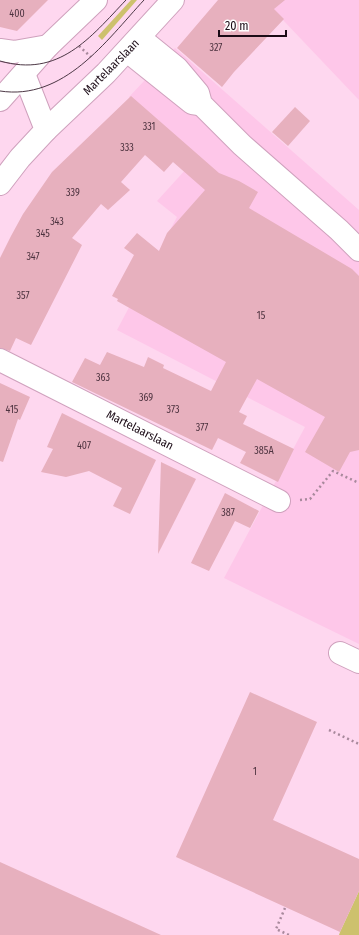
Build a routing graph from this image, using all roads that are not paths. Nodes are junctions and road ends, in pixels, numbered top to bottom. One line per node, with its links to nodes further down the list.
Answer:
1 (96, 0): 4 (street)
2 (173, 0): 3 (street, Martelaarslaan)
3 (133, 44): 8 (street, Martelaarslaan); 10 (street)
4 (48, 46): 5 (street); 6 (street)
5 (7, 51): 6 (street)
6 (24, 74): 7 (street); 8 (street)
7 (0, 100)
8 (46, 130): 9 (street, Martelaarslaan)
9 (0, 184)
10 (359, 250)
11 (0, 360): 12 (street, Martelaarslaan)
12 (279, 501)
13 (340, 653): 14 (street)
14 (359, 662)

